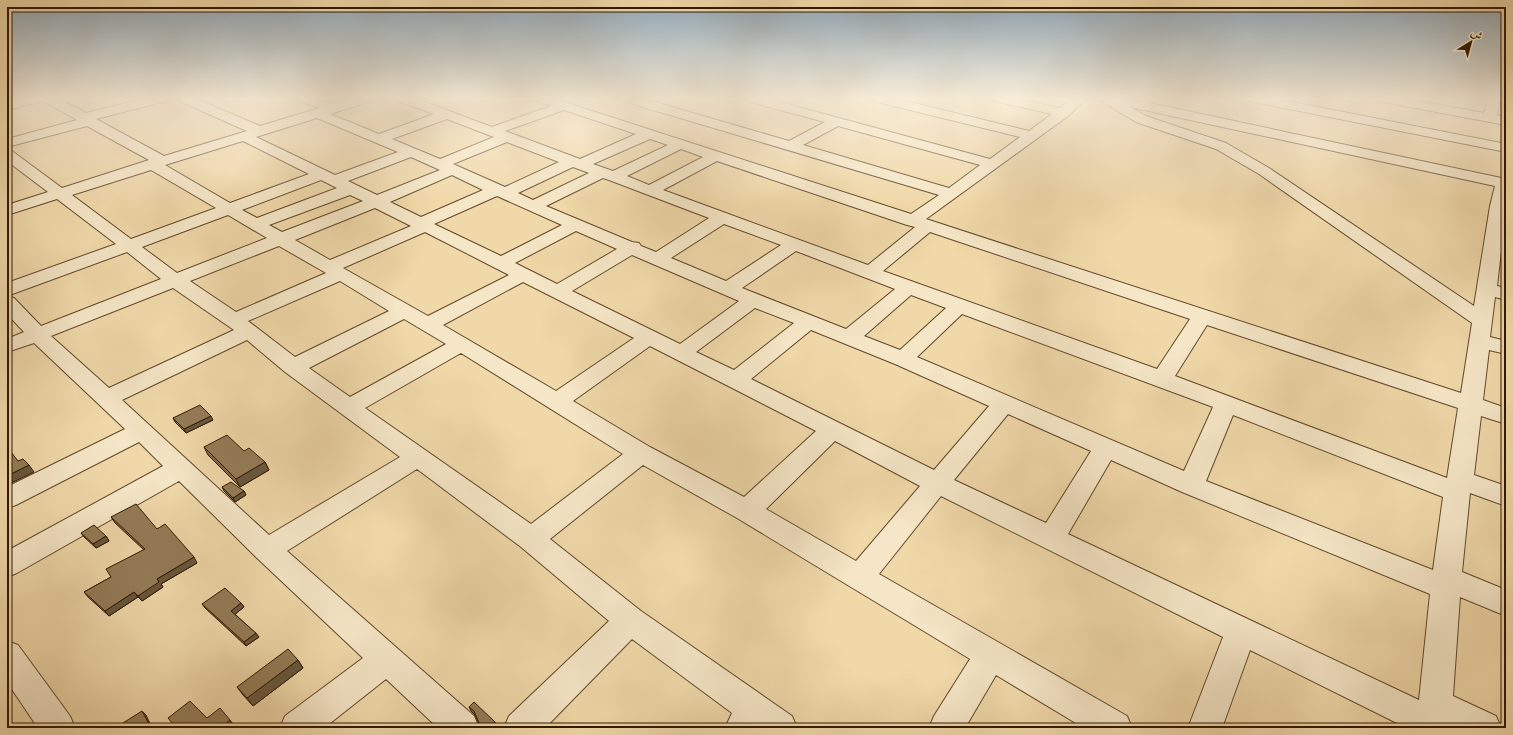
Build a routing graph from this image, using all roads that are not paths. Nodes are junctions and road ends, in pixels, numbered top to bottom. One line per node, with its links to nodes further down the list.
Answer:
1 (38, 132): 28 (street)
2 (107, 132): 36 (street)
3 (249, 132): 20 (street)
4 (256, 132): 20 (street)
5 (366, 132): 25 (street)
6 (397, 132): 25 (street)
7 (495, 132): 21 (street)
8 (502, 132): 21 (street)
9 (645, 132): 22 (street)
10 (661, 132): 22 (street)
11 (743, 132): 27 (street)
12 (817, 132): 30 (street)
13 (877, 132): 38 (street)
14 (1016, 132): 23 (street)
15 (1036, 132): 23 (street)
16 (1180, 132): 80 (street)
17 (1348, 132): 26 (street)
18 (1366, 132): 26 (street)
19 (1448, 132): 24 (street)
20 (252, 134): 36 (street); 42 (street)
21 (499, 134): 37 (street); 39 (street)
22 (653, 135): 29 (street); 37 (street)
23 (1031, 136): 38 (street)
24 (1447, 136): 26 (street); 41 (street)
25 (378, 139): 32 (street)
26 (1381, 140): 41 (street)
27 (775, 142): 30 (street); 35 (street)
28 (7, 143)
29 (681, 144): 34 (street); 40 (street)
30 (791, 146): 45 (street)
31 (1506, 148): 41 (street)
32 (411, 152): 39 (street); 42 (street)
33 (7, 154): 46 (street)
34 (716, 156): 35 (street); 43 (street)
35 (736, 162): 52 (street)
36 (156, 163): 46 (street); 49 (street)
37 (577, 163): 40 (street); 44 (street)
38 (992, 164): 45 (street)
39 (446, 167): 44 (street); 47 (street)
40 (609, 174): 43 (street); 48 (street)
41 (1494, 178): 58 (street)
42 (335, 181): 47 (street); 49 (street); 53 (street)
43 (651, 190): 51 (street)
44 (501, 191): 48 (street); 55 (street)
45 (950, 193): 52 (street)
46 (60, 194): 50 (street); 59 (street)
47 (376, 202): 55 (street); 56 (street)
48 (533, 206): 54 (street)
49 (227, 209): 53 (street); 59 (street)
50 (7, 210)
51 (723, 217): 57 (street); 61 (street)
52 (921, 223): 64 (street); 76 (street)
53 (256, 224): 56 (street)
54 (576, 224): 60 (street); 62 (street)
55 (422, 225): 62 (street); 63 (street)
56 (279, 239): 63 (street); 66 (street)
57 (795, 244): 64 (street); 68 (street)
58 (1499, 244): 71 (street)
59 (130, 245): 66 (street); 69 (street)
60 (633, 247): 61 (street); 70 (street)
61 (659, 258): 68 (street)
62 (501, 263): 65 (street)
63 (335, 271): 75 (street); 79 (street)
64 (870, 273): 67 (street)
65 (522, 275): 70 (street); 78 (street)
66 (175, 280): 79 (street); 81 (street)
67 (908, 287): 74 (street); 83 (street)
68 (729, 288): 72 (street)
69 (7, 290)
70 (558, 291): 82 (street)
71 (1496, 291): 80 (street)
72 (753, 300): 77 (street); 87 (street)
73 (7, 302): 81 (street)
74 (960, 306): 88 (street); 90 (street)
75 (404, 311): 78 (street); 89 (street)
76 (1202, 317): 90 (street); 96 (street)
77 (808, 322): 83 (street); 91 (street)
78 (427, 325): 84 (street)
79 (241, 326): 89 (street); 92 (street)
80 (1480, 330): 86 (street); 96 (street)
81 (37, 334): 85 (street); 92 (street)
82 (649, 338): 87 (street); 93 (street)
83 (849, 338): 88 (street)
84 (461, 344): 93 (street); 97 (street)
85 (7, 346)
86 (1506, 348)
87 (681, 353): 91 (street)
88 (903, 359): 94 (street)
89 (293, 367): 97 (street)
90 (1162, 379): 95 (street)
91 (736, 380): 99 (street)
92 (106, 398): 100 (street)
93 (557, 401): 102 (street)
94 (1004, 403): 101 (street); 105 (street)
95 (1226, 404): 106 (street); 107 (street)
96 (1470, 404): 98 (street); 107 (street)
97 (349, 407): 103 (street)
98 (1506, 416)
99 (832, 430): 105 (street); 110 (street)
100 (142, 431): 104 (street); 109 (street)
101 (1105, 448): 106 (street); 112 (street)
102 (641, 453): 110 (street); 111 (street)
103 (418, 457): 111 (street); 113 (street)
104 (181, 468): 113 (street); 114 (street)
105 (937, 483): 112 (street); 115 (street)
106 (1191, 485): 116 (street)
107 (1459, 486): 108 (street); 116 (street)
108 (1506, 496)
109 (7, 498)
110 (748, 511): 115 (street)
111 (531, 539): 118 (street)
112 (1051, 539): 119 (street)
113 (267, 550): 122 (street)
114 (7, 565)
115 (858, 577): 121 (street)
116 (1446, 583): 117 (street); 123 (street)
117 (1506, 603)
118 (630, 620): 124 (street); 128 (street)
119 (1241, 631): 123 (street); 131 (street)
120 (7, 655): 125 (street)
121 (991, 655): 129 (street); 130 (street)
122 (387, 659): 126 (street); 127 (street)
123 (1434, 719): 132 (street)
124 (759, 722)
125 (58, 728)
126 (298, 728)
127 (462, 728)
128 (521, 728)
129 (946, 728)
130 (1115, 728)
131 (1205, 728)
132 (1484, 728)

